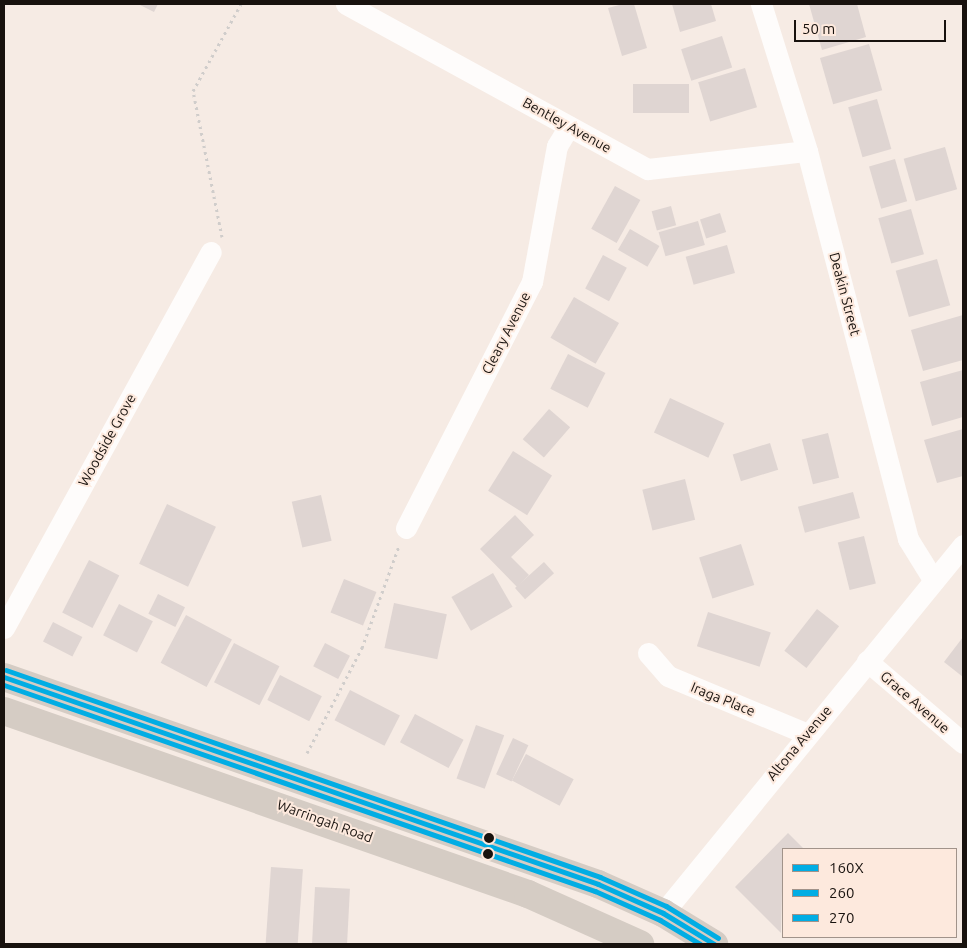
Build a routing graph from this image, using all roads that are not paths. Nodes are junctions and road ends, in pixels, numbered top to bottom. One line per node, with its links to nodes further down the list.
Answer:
1 (346, 4): 3 (street, Bentley Avenue)
2 (761, 4): 4 (street, Deakin Street)
3 (569, 126): 4 (street, Bentley Avenue); 6 (street, Cleary Avenue)
4 (807, 151): 8 (street, Deakin Street)
5 (211, 252): 9 (street, Woodside Grove)
6 (406, 528)
7 (963, 545): 8 (street, Altona Avenue)
8 (934, 581): 11 (street, Altona Avenue)
9 (4, 628)
10 (648, 653): 14 (street, Iraga Place)
11 (867, 661): 14 (street, Altona Avenue); 15 (street, Grace Avenue)
12 (4, 677): 16 (highway)
13 (4, 711): 17 (highway, Warringah Road)
14 (807, 734): 16 (street, Altona Avenue)
15 (963, 743)
16 (663, 913): 17 (highway, Altona Avenue); 18 (highway)
17 (638, 943)
18 (714, 944)

